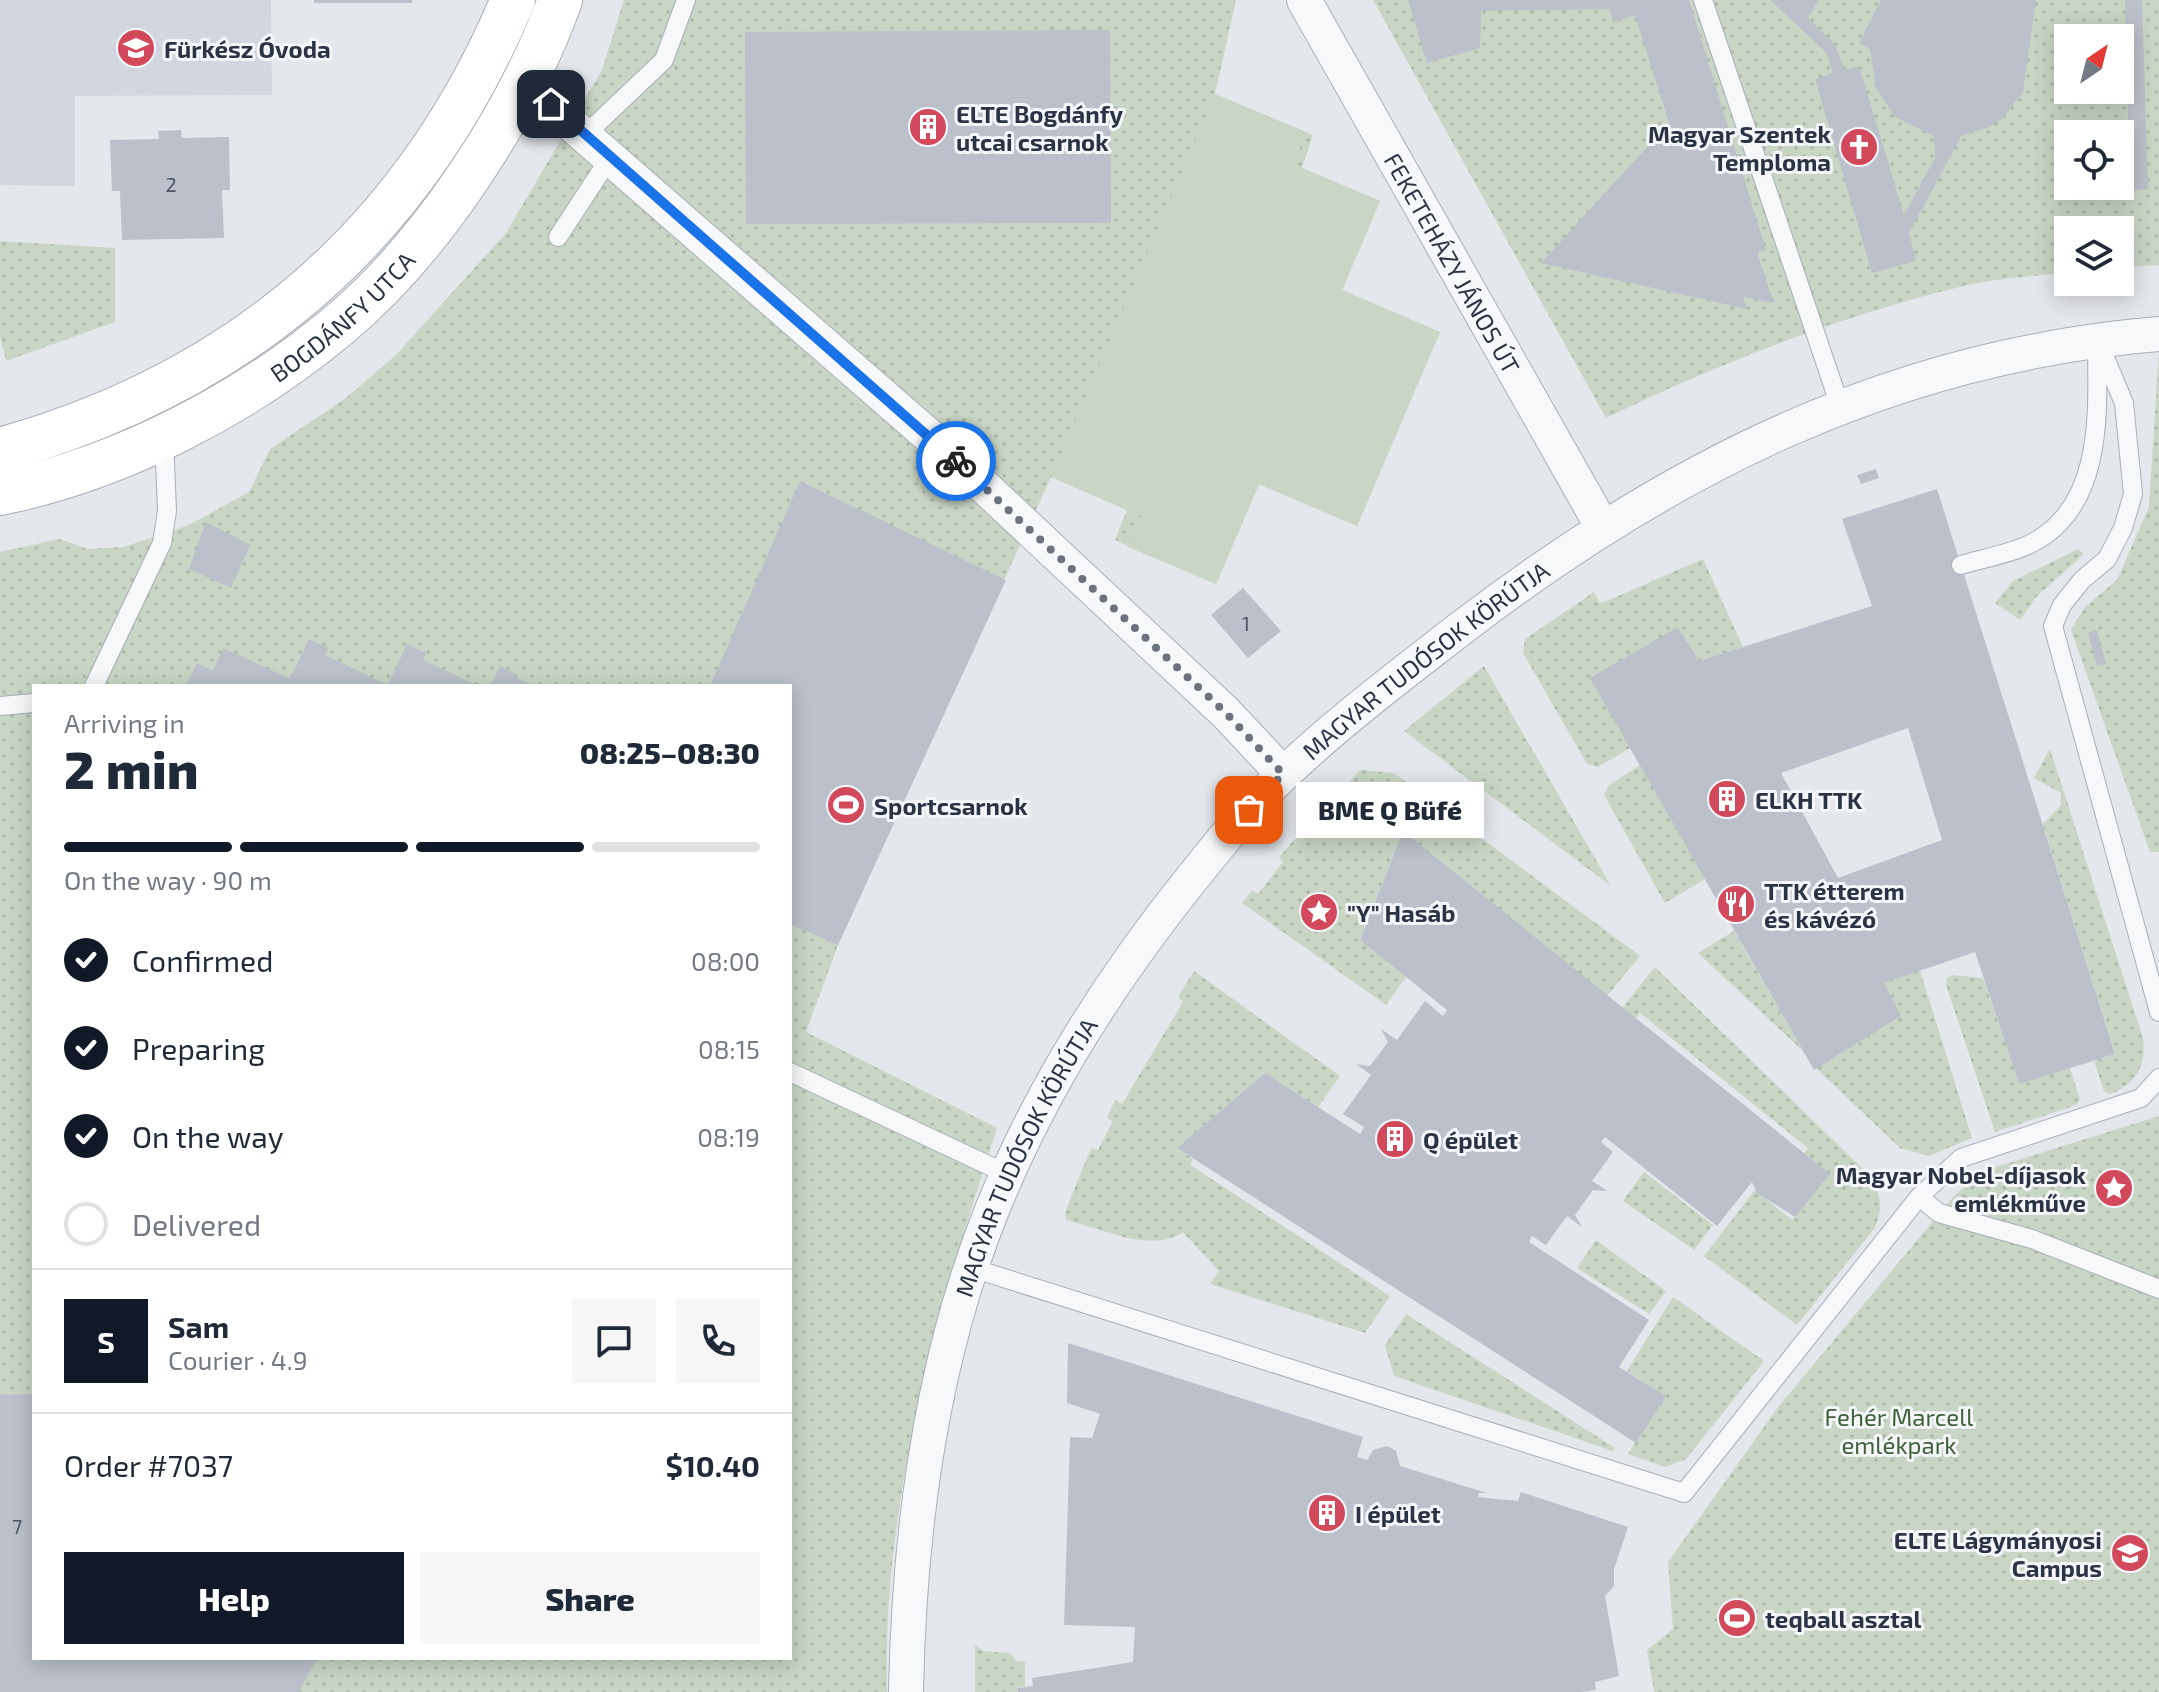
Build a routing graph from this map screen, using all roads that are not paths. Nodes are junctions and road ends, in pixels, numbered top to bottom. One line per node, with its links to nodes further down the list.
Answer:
1 (513, 0): 13 (main road, BOGDÁNFY UTCA)
2 (560, 0): 6 (main road, BOGDÁNFY UTCA)
3 (686, 0): 7 (lane)
4 (1304, 0): 15 (street, FEKETEHÁZY JÁNOS ÚT)
5 (1703, 0): 11 (lane)
6 (524, 83): 7 (street); 12 (main road, BOGDÁNFY UTCA)
7 (599, 145): 8 (lane); 20 (street)
8 (558, 237)
9 (2159, 334): 10 (street, MAGYAR TUDÓSOK KÖRÚTJA)
10 (2097, 339): 11 (street, MAGYAR TUDÓSOK KÖRÚTJA); 16 (lane); 21 (lane)
11 (1840, 406): 15 (street, MAGYAR TUDÓSOK KÖRÚTJA)
12 (164, 435): 14 (main road, BOGDÁNFY UTCA); 17 (lane)
13 (0, 450)
14 (0, 493)
15 (1602, 526): 20 (street, MAGYAR TUDÓSOK KÖRÚTJA)
16 (1961, 565)
17 (95, 684)
18 (32, 703): 19 (lane)
19 (0, 706)
20 (1283, 774): 24 (street, MAGYAR TUDÓSOK KÖRÚTJA)
21 (2159, 1012)
22 (792, 1073): 24 (lane)
23 (2159, 1078): 25 (lane)
24 (1009, 1175): 26 (street, MAGYAR TUDÓSOK KÖRÚTJA)
25 (1919, 1197): 26 (lane); 27 (lane)
26 (972, 1268): 28 (street, MAGYAR TUDÓSOK KÖRÚTJA)
27 (2159, 1289)
28 (906, 1692)

